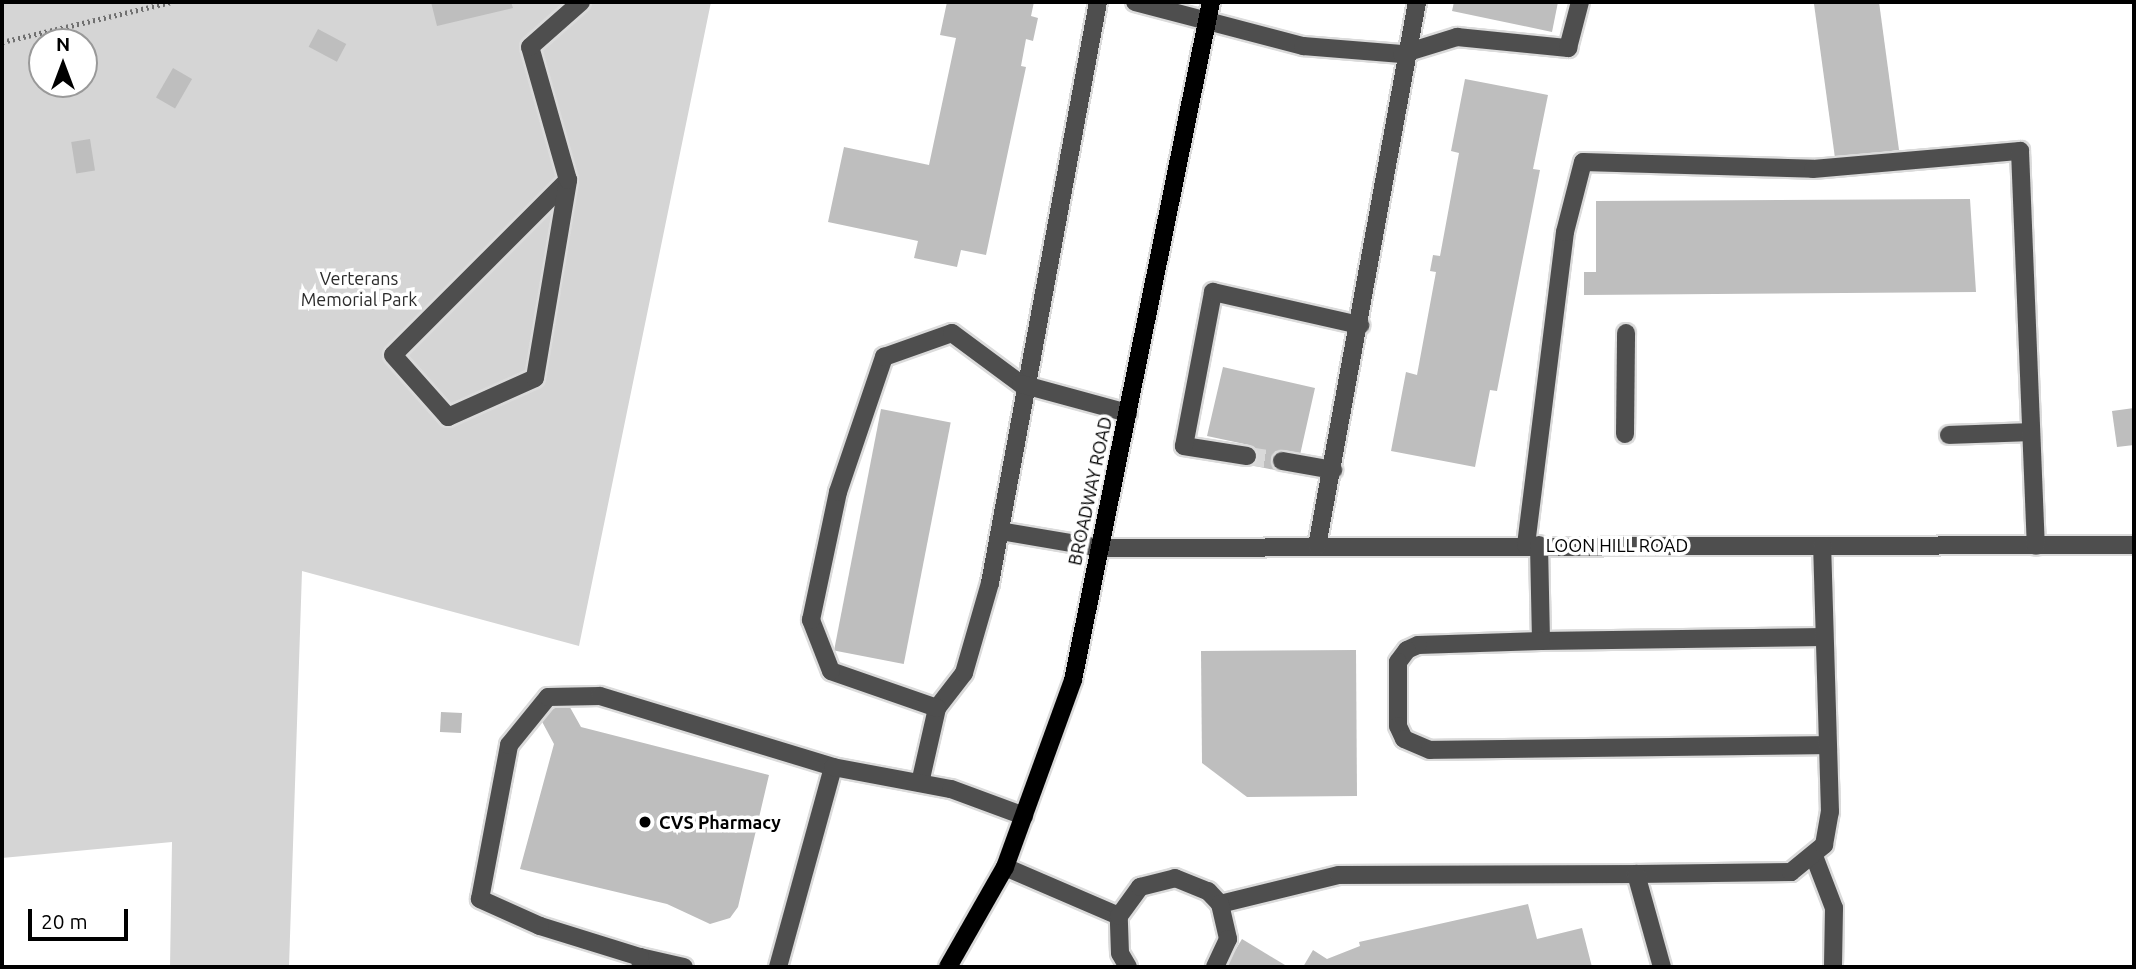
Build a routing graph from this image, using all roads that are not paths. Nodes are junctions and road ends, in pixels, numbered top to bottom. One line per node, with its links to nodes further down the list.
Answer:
1 (581, 2): 9 (street)
2 (1098, 2): 12 (street)
3 (1135, 2): 7 (street)
4 (1211, 2): 7 (main road, BROADWAY ROAD)
5 (1417, 2): 8 (street)
6 (1580, 2): 8 (street)
7 (1207, 20): 8 (street); 13 (main road, BROADWAY ROAD)
8 (1411, 51): 10 (street)
9 (568, 180): 9 (street)
10 (1360, 325): 17 (street); 19 (street)
11 (1626, 333): 15 (street)
12 (1030, 386): 13 (street); 20 (street); 29 (street)
13 (1128, 413): 26 (main road, BROADWAY ROAD)
14 (2031, 432): 16 (street); 21 (street); 25 (street)
15 (1625, 434)
16 (1948, 435)
17 (1247, 456)
18 (1282, 461): 19 (street)
19 (1333, 470): 23 (street)
20 (1000, 531): 26 (street, LOON HILL ROAD); 29 (street)
21 (1533, 545): 23 (street, LOON HILL ROAD); 24 (street, LOON HILL ROAD); 28 (street)
22 (2134, 545): 25 (street, LOON HILL ROAD)
23 (1317, 546): 26 (street, LOON HILL ROAD)
24 (1822, 546): 25 (street, LOON HILL ROAD); 27 (street)
25 (2036, 546)
26 (1100, 548): 33 (main road, BROADWAY ROAD)
27 (1824, 637): 28 (street); 30 (street)
28 (1541, 641): 30 (street)
29 (937, 708): 32 (street)
30 (1826, 745): 34 (street)
31 (834, 767): 32 (street); 39 (street); 41 (street)
32 (920, 783): 33 (street)
33 (1024, 816): 35 (main road, BROADWAY ROAD)
34 (1815, 856): 36 (street); 46 (street)
35 (1005, 867): 38 (street); 42 (main road, BROADWAY ROAD)
36 (1636, 874): 37 (street); 45 (street)
37 (1220, 905): 38 (street); 44 (street)
38 (1119, 916): 43 (street)
39 (640, 962): 40 (street)
40 (684, 967)
41 (778, 967)
42 (947, 967)
43 (1128, 967)
44 (1215, 967)
45 (1662, 967)
46 (1833, 967)

